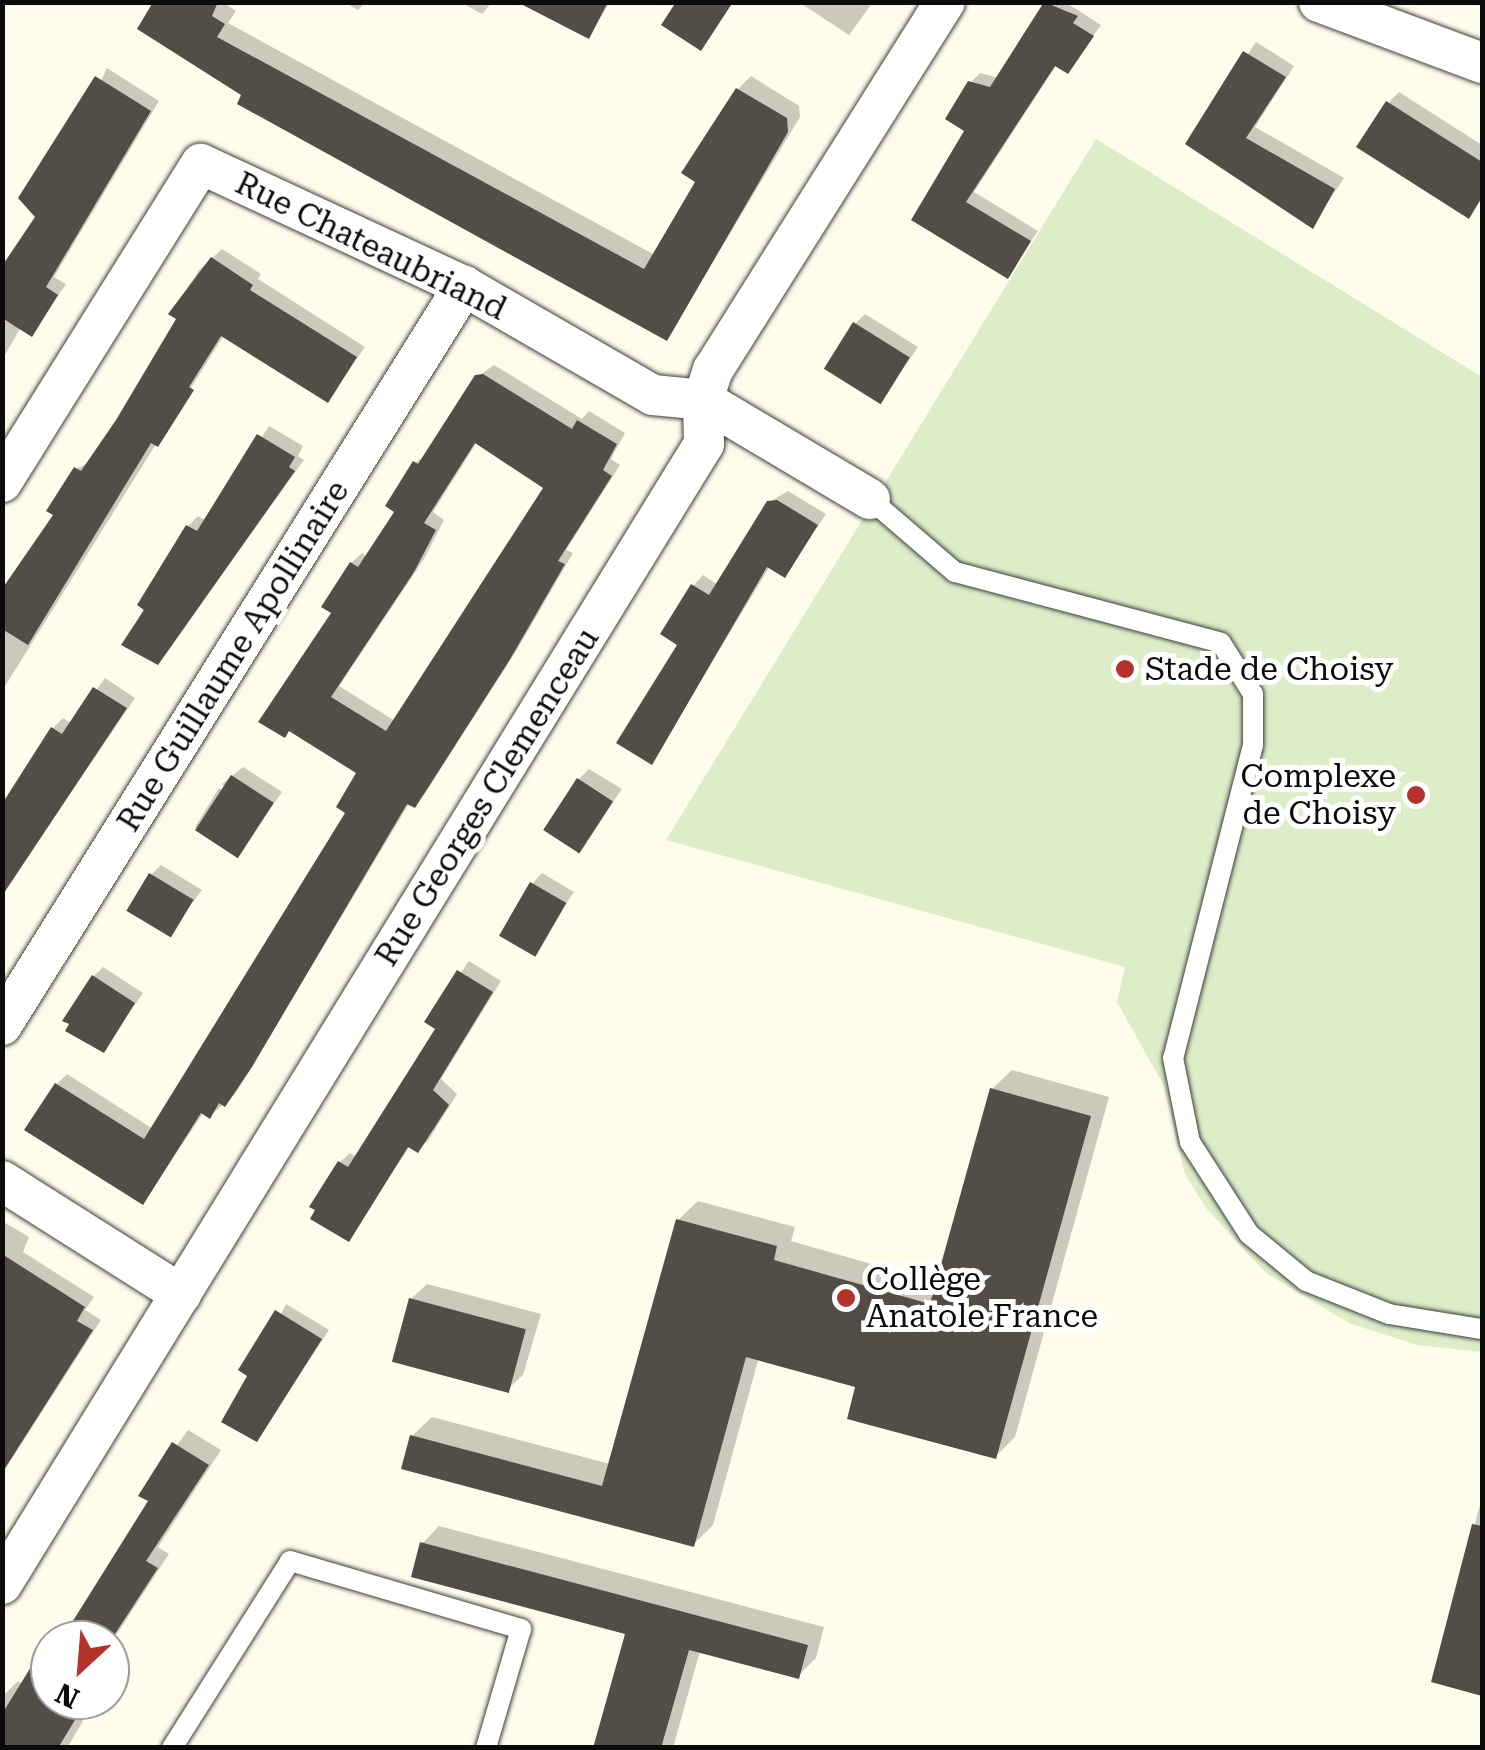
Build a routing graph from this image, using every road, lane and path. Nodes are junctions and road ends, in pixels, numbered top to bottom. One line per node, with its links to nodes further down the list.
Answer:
1 (945, 2): 5 (street, Rue Georges Clemenceau)
2 (1319, 2): 3 (street)
3 (1482, 63)
4 (464, 286): 5 (street, Rue Chateaubriand); 6 (street, Rue Chateaubriand); 8 (street, Rue Guillaume Apollinaire)
5 (703, 400): 7 (street, Rue Chateaubriand); 10 (street, Rue Georges Clemenceau)
6 (2, 482)
7 (870, 500): 11 (lane)
8 (2, 1026)
9 (2, 1181): 10 (street)
10 (181, 1294): 12 (street, Rue Georges Clemenceau)
11 (1482, 1330)
12 (2, 1584)
13 (172, 1748): 14 (lane)
14 (486, 1748)

